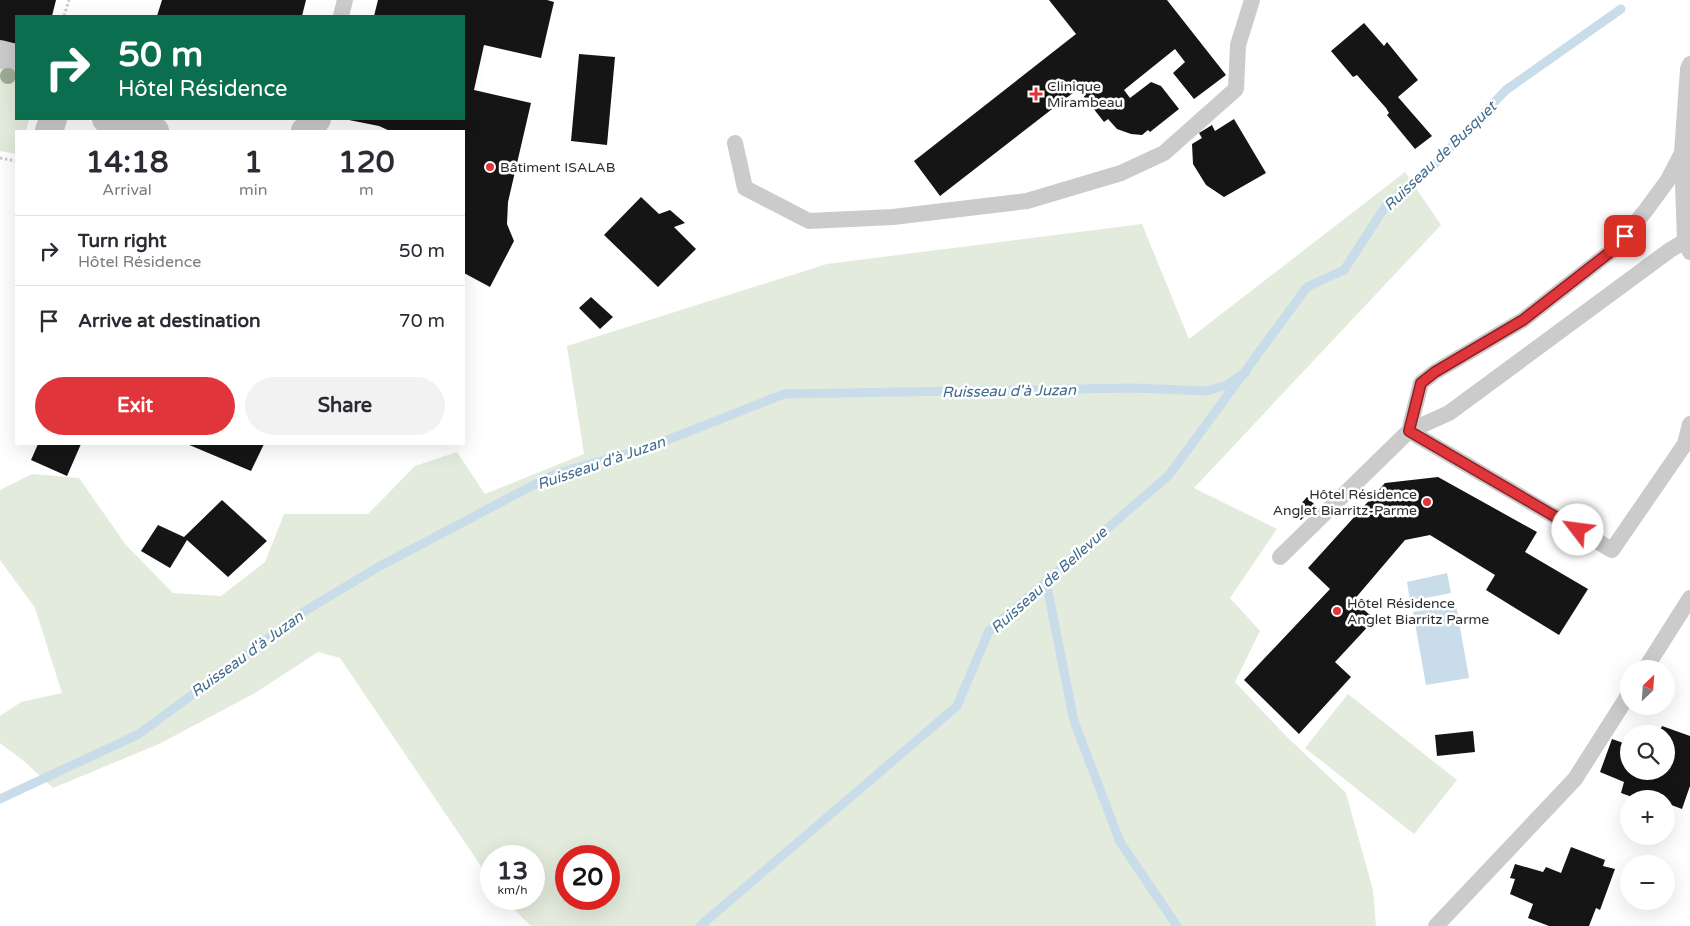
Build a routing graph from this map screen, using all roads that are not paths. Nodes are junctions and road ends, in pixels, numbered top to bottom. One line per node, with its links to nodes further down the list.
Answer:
1 (345, 0): 3 (lane)
2 (1252, 0): 11 (lane)
3 (342, 15)
4 (0, 54): 5 (street)
5 (15, 58)
6 (1690, 64): 12 (lane)
7 (110, 120): 9 (street)
8 (315, 120): 10 (street)
9 (151, 130)
10 (306, 130)
11 (735, 143)
12 (1682, 153): 13 (lane); 15 (lane)
13 (1688, 246): 15 (lane)
14 (1690, 424): 15 (lane)
15 (1409, 431): 16 (lane)
16 (1280, 557)
17 (1690, 598): 18 (lane)
18 (1651, 660)
19 (1620, 708): 20 (lane)
20 (1436, 926)

